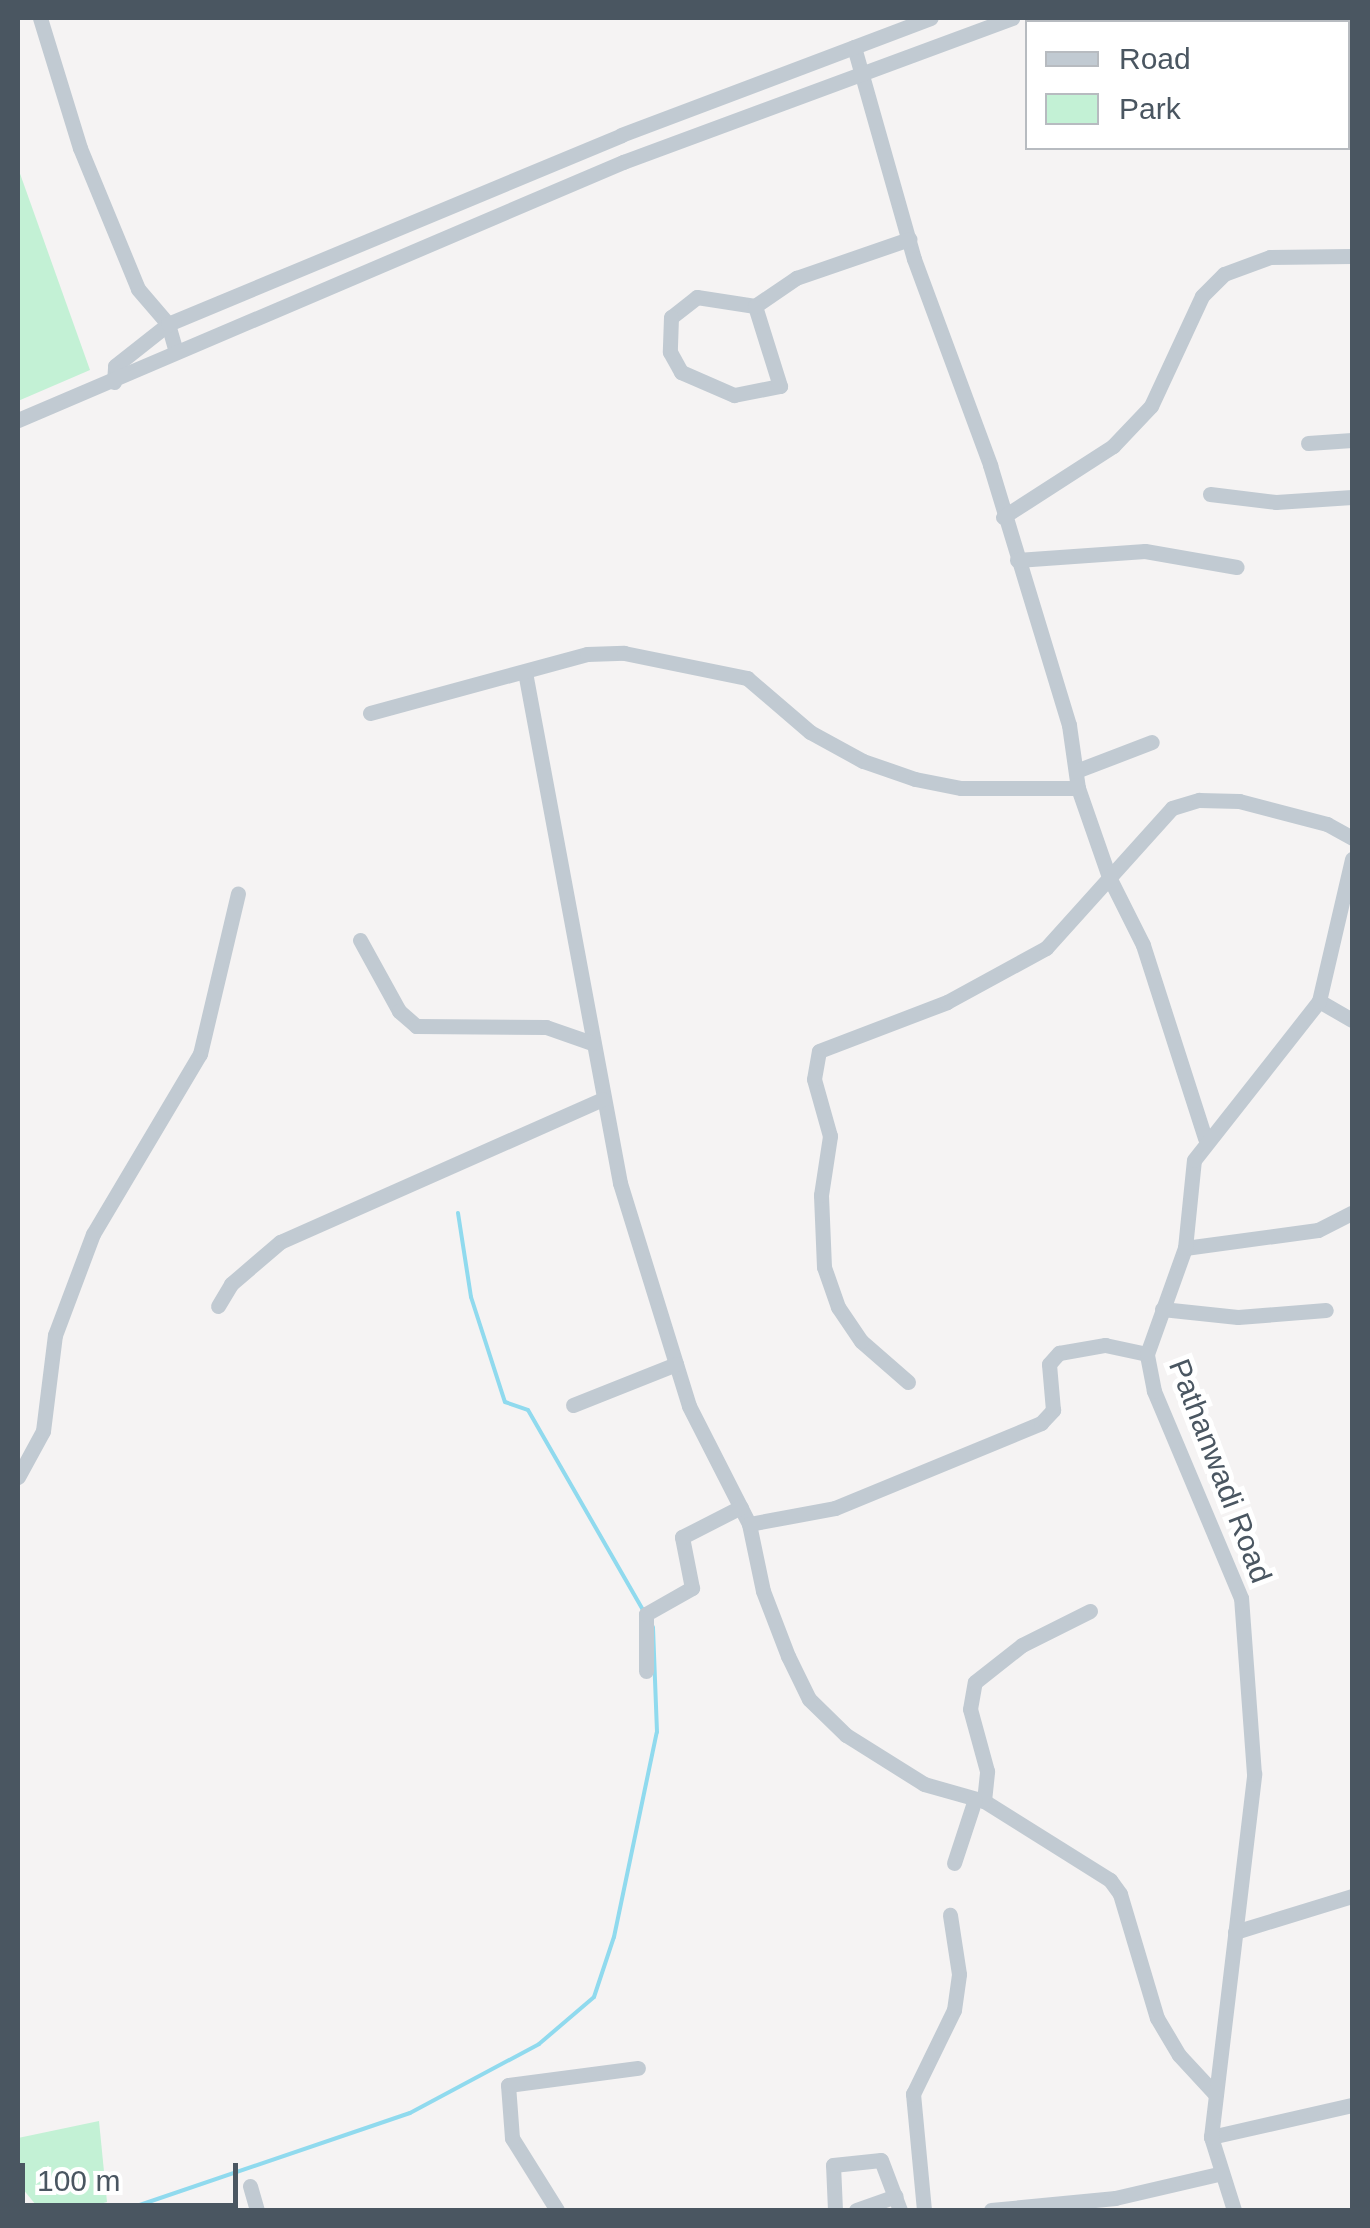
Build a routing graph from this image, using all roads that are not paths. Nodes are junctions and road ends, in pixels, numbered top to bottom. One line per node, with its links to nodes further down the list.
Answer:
1 (40, 18): 9 (street)
2 (931, 18): 4 (street)
3 (1012, 18): 5 (street)
4 (854, 46): 5 (street); 9 (street)
5 (859, 71): 6 (street); 10 (street)
6 (909, 239): 8 (street); 17 (street)
7 (1352, 256): 17 (street)
8 (755, 306): 8 (street)
9 (168, 324): 10 (street); 11 (street)
10 (176, 352): 11 (street)
11 (114, 382): 12 (street)
12 (18, 420)
13 (1352, 440): 14 (street)
14 (1308, 442)
15 (1210, 494): 16 (street)
16 (1352, 497)
17 (1003, 517): 18 (street)
18 (1017, 560): 19 (street); 23 (street)
19 (1237, 567)
20 (525, 672): 21 (street); 23 (street); 31 (street)
21 (370, 713)
22 (1152, 742): 23 (street)
23 (1077, 779): 26 (street)
24 (1352, 838): 26 (street)
25 (1352, 859): 29 (street, Pathanwadi Road)
26 (1110, 878): 33 (street); 41 (street)
27 (238, 893): 43 (street)
28 (360, 940): 31 (street)
29 (1319, 1001): 30 (street); 33 (street, Pathanwadi Road)
30 (1352, 1020)
31 (592, 1043): 32 (street)
32 (603, 1099): 36 (street); 40 (street)
33 (1205, 1138): 35 (street, Pathanwadi Road)
34 (1352, 1213): 35 (street)
35 (1185, 1248): 37 (street, Pathanwadi Road)
36 (218, 1306)
37 (1162, 1309): 38 (street); 39 (street, Pathanwadi Road)
38 (1326, 1310)
39 (1147, 1354): 45 (street); 52 (street, Pathanwadi Road)
40 (676, 1364): 42 (street); 44 (street)
41 (908, 1382)
42 (573, 1405)
43 (18, 1477)
44 (741, 1507): 45 (street); 47 (street)
45 (749, 1524): 48 (street)
46 (1090, 1611): 48 (street)
47 (646, 1671)
48 (979, 1800): 49 (street); 54 (street)
49 (954, 1863)
50 (1352, 1896): 52 (street)
51 (950, 1916): 65 (street)
52 (1235, 1932): 54 (street, Pathanwadi Road)
53 (638, 2068): 62 (street)
54 (1216, 2095): 56 (street, Pathanwadi Road)
55 (1352, 2104): 56 (street)
56 (1211, 2137): 57 (street, Pathanwadi Road)
57 (1218, 2174): 60 (street); 67 (street, Pathanwadi Road)
58 (250, 2186): 61 (street)
59 (898, 2203): 63 (street); 64 (street)
60 (1040, 2208): 66 (street)
61 (258, 2210)
62 (556, 2210)
63 (835, 2210)
64 (856, 2210)
65 (924, 2210)
66 (992, 2210)
67 (1234, 2210)

